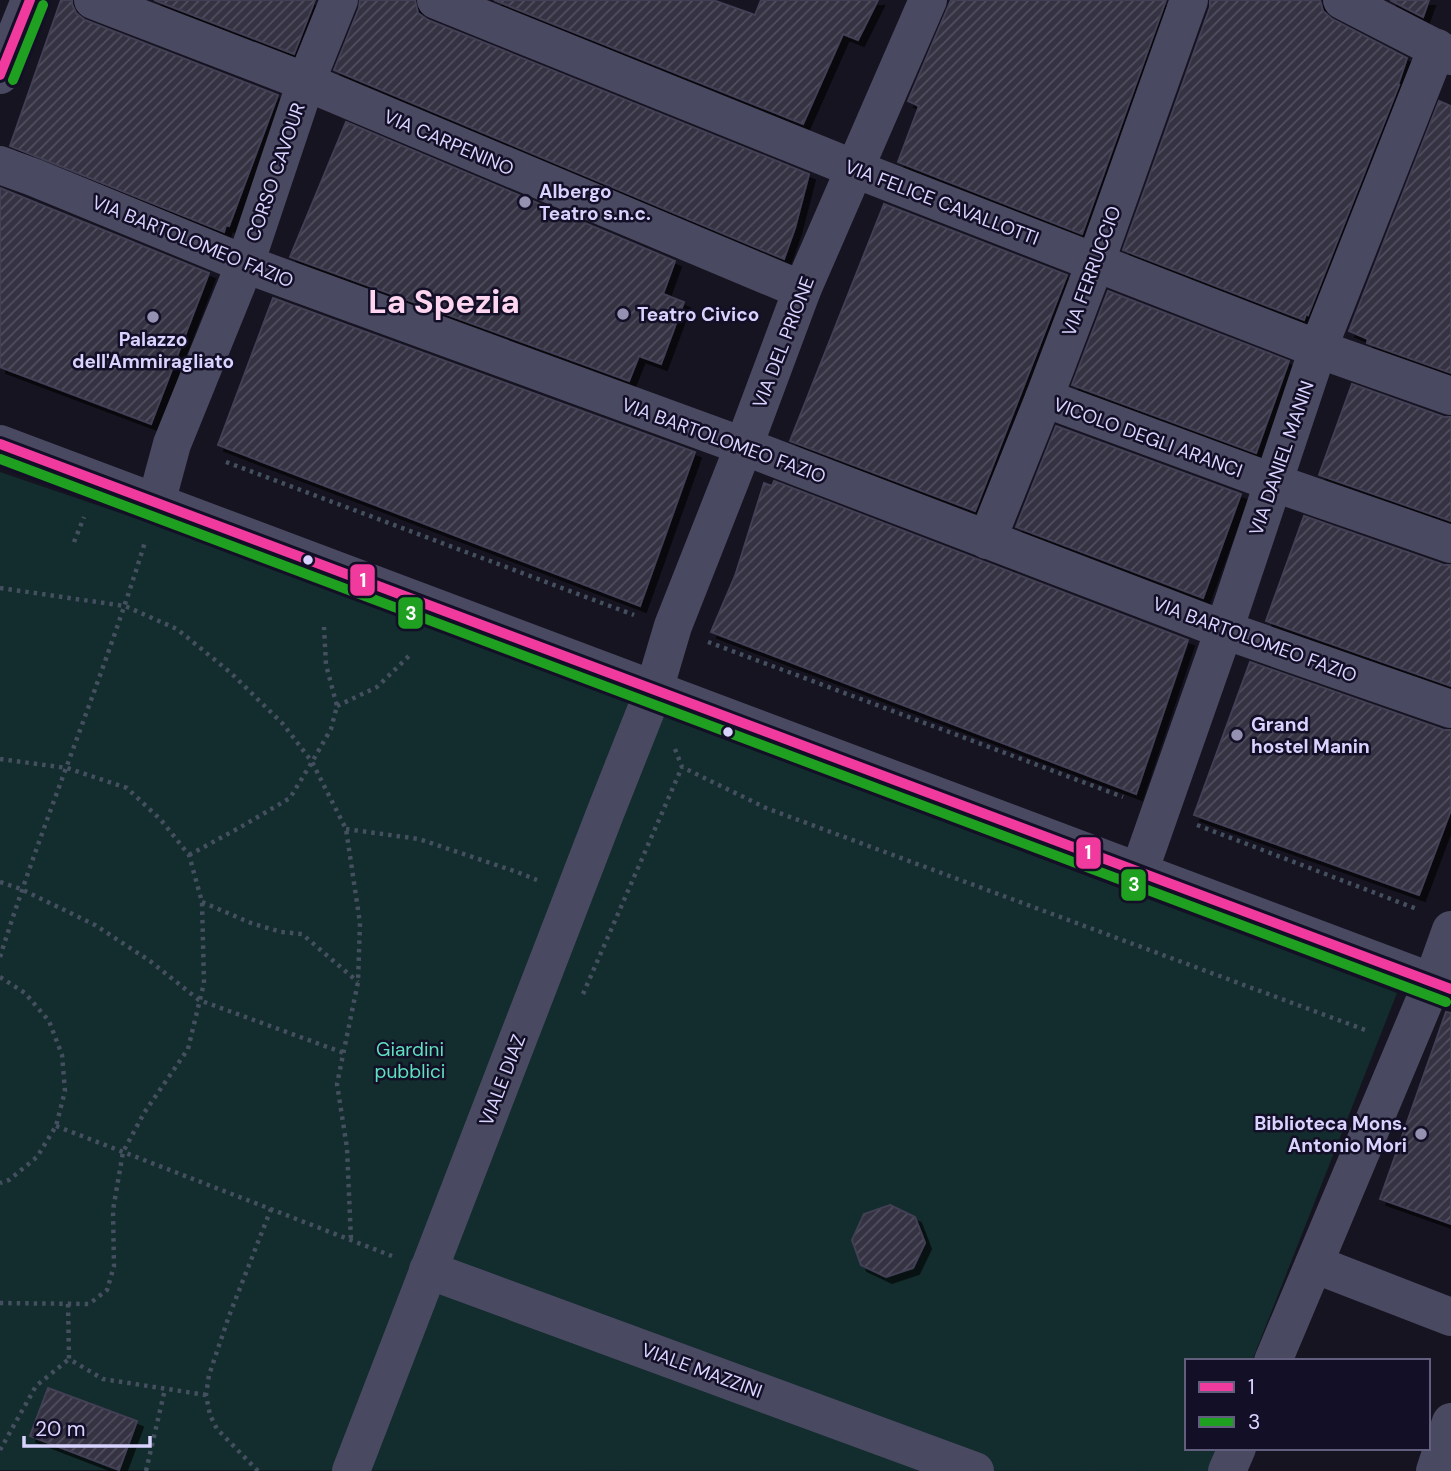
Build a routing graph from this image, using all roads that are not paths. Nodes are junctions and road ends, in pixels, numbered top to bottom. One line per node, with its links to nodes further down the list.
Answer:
1 (93, 0): 10 (street, VIA CARPENINO)
2 (339, 0): 10 (street, CORSO CAVOUR)
3 (436, 0): 12 (street, VIA FELICE CAVALLOTTI)
4 (928, 0): 12 (street, VIA DEL PRIONE)
5 (1189, 0): 13 (street, VIA FERRUCCIO)
6 (1342, 0): 8 (street)
7 (30, 1): 9 (street)
8 (1444, 52): 16 (street, VIA DANIEL MANIN)
9 (0, 75)
10 (306, 82): 14 (street, CORSO CAVOUR); 15 (street, VIA CARPENINO)
11 (0, 165): 14 (street, VIA BARTOLOMEO FAZIO)
12 (855, 169): 13 (street, VIA FELICE CAVALLOTTI); 15 (street, VIA DEL PRIONE)
13 (1096, 261): 16 (street, VIA FELICE CAVALLOTTI); 18 (street, VIA FERRUCCIO)
14 (245, 264): 20 (street, VIA BARTOLOMEO FAZIO); 22 (street, CORSO CAVOUR)
15 (802, 290): 20 (street, VIA DEL PRIONE)
16 (1318, 349): 17 (street, VIA FELICE CAVALLOTTI); 21 (street, VIA DANIEL MANIN)
17 (1451, 396)
18 (1044, 398): 21 (street, VICOLO DEGLI ARANCI); 23 (street, VIA FERRUCCIO)
19 (0, 443): 22 (street)
20 (743, 446): 23 (street, VIA BARTOLOMEO FAZIO); 26 (street, VIA DEL PRIONE)
21 (1272, 482): 24 (street, VICOLO DEGLI ARANCI); 25 (street, VIA DANIEL MANIN)
22 (156, 503): 26 (street)
23 (987, 540): 25 (street, VIA BARTOLOMEO FAZIO)
24 (1451, 544)
25 (1224, 630): 27 (street, VIA BARTOLOMEO FAZIO); 28 (street, VIA DANIEL MANIN)
26 (654, 690): 28 (street); 32 (street, VIALE DIAZ)
27 (1451, 709)
28 (1139, 872): 30 (street)
29 (1438, 921): 30 (street)
30 (1441, 986): 31 (street)
31 (1314, 1264): 33 (street); 34 (street)
32 (428, 1270): 37 (street, VIALE DIAZ); 38 (street, VIALE MAZZINI)
33 (1451, 1317)
34 (1274, 1359)
35 (1451, 1422): 40 (street)
36 (1236, 1450): 39 (street)
37 (351, 1471)
38 (975, 1471)
39 (1227, 1471)
40 (1435, 1471)

